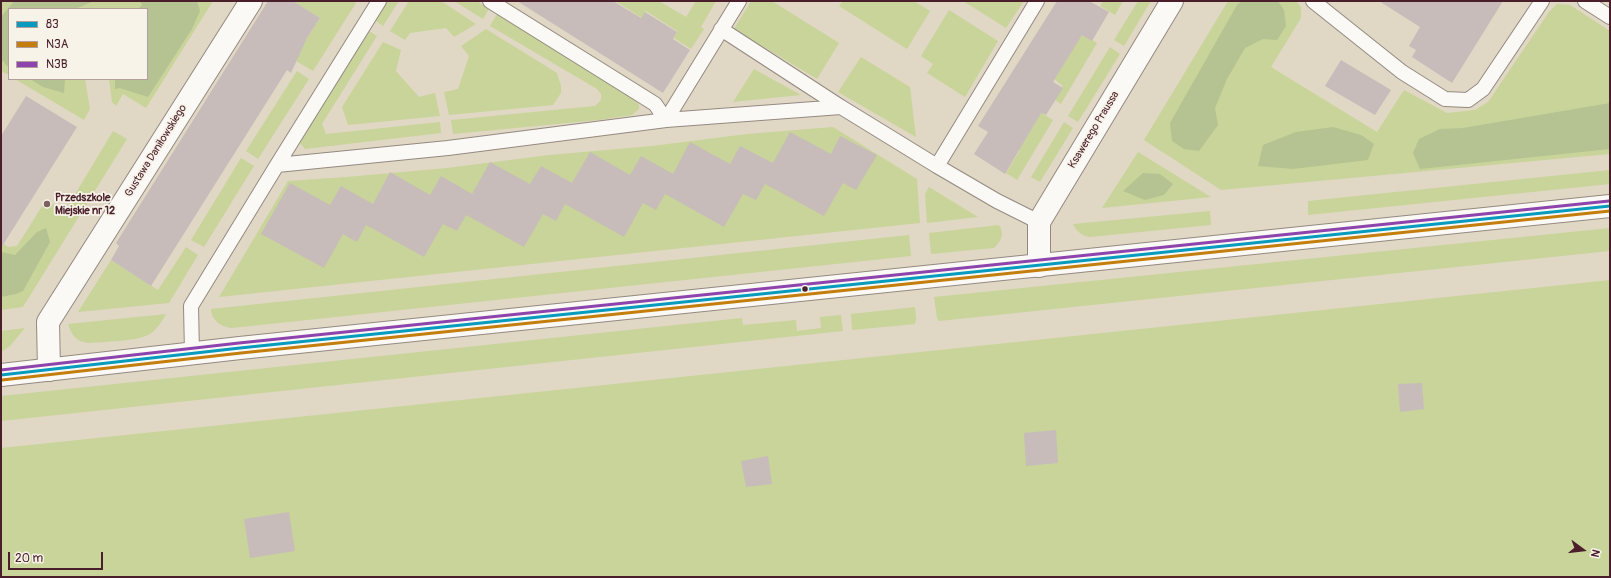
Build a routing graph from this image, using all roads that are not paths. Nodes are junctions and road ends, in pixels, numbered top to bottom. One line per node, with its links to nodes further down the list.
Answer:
1 (251, 1): 20 (street, Gustawa Daniłowskiego)
2 (379, 1): 14 (lane)
3 (490, 1): 13 (lane)
4 (739, 1): 11 (lane)
5 (1037, 1): 15 (lane)
6 (1172, 1): 17 (street, Ksawerego Praussa)
7 (1313, 1): 8 (lane)
8 (1542, 1)
9 (1585, 1): 10 (lane)
10 (1610, 17)
11 (721, 29): 12 (lane); 13 (lane)
12 (841, 106): 13 (lane); 15 (lane)
13 (666, 120): 14 (lane)
14 (277, 165): 19 (lane)
15 (937, 166): 17 (lane)
16 (1610, 206): 18 (street)
17 (1039, 222): 18 (street)
18 (1039, 266): 19 (street)
19 (192, 353): 20 (street)
20 (49, 370): 21 (street)
21 (1, 375)

